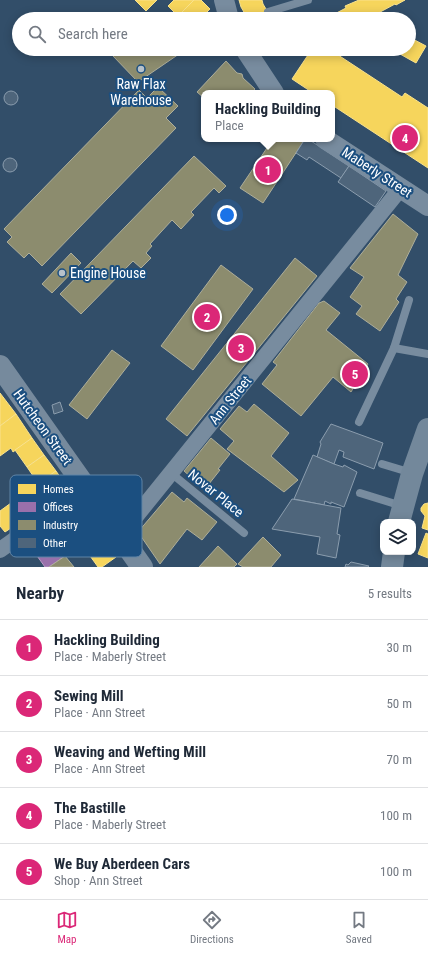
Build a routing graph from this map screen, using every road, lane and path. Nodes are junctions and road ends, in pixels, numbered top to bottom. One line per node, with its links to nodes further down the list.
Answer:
1 (224, 0): 3 (street)
2 (308, 0): 4 (lane)
3 (227, 12)
4 (268, 12)
5 (250, 56): 6 (street)
6 (272, 90)
7 (330, 142): 8 (street, Maberly Street)
8 (401, 188): 9 (street, Maberly Street); 17 (street, Ann Street)
9 (428, 206)
10 (409, 300): 11 (lane)
11 (394, 348): 12 (lane); 14 (lane)
12 (428, 354)
13 (0, 366): 19 (main road, Hutcheon Street)
14 (359, 422)
15 (428, 429): 18 (main road)
16 (382, 464): 18 (lane)
17 (171, 473): 21 (street, Ann Street); 23 (lane, Novar Place)
18 (412, 474): 22 (main road)
19 (78, 475)
20 (360, 494): 22 (lane)
21 (142, 509)
22 (401, 514)
23 (244, 533)
24 (10, 543): 25 (street)
25 (0, 550)
26 (394, 555): 29 (main road)
27 (135, 557): 28 (main road, Hutcheon Street)
28 (142, 567)
29 (392, 567)

